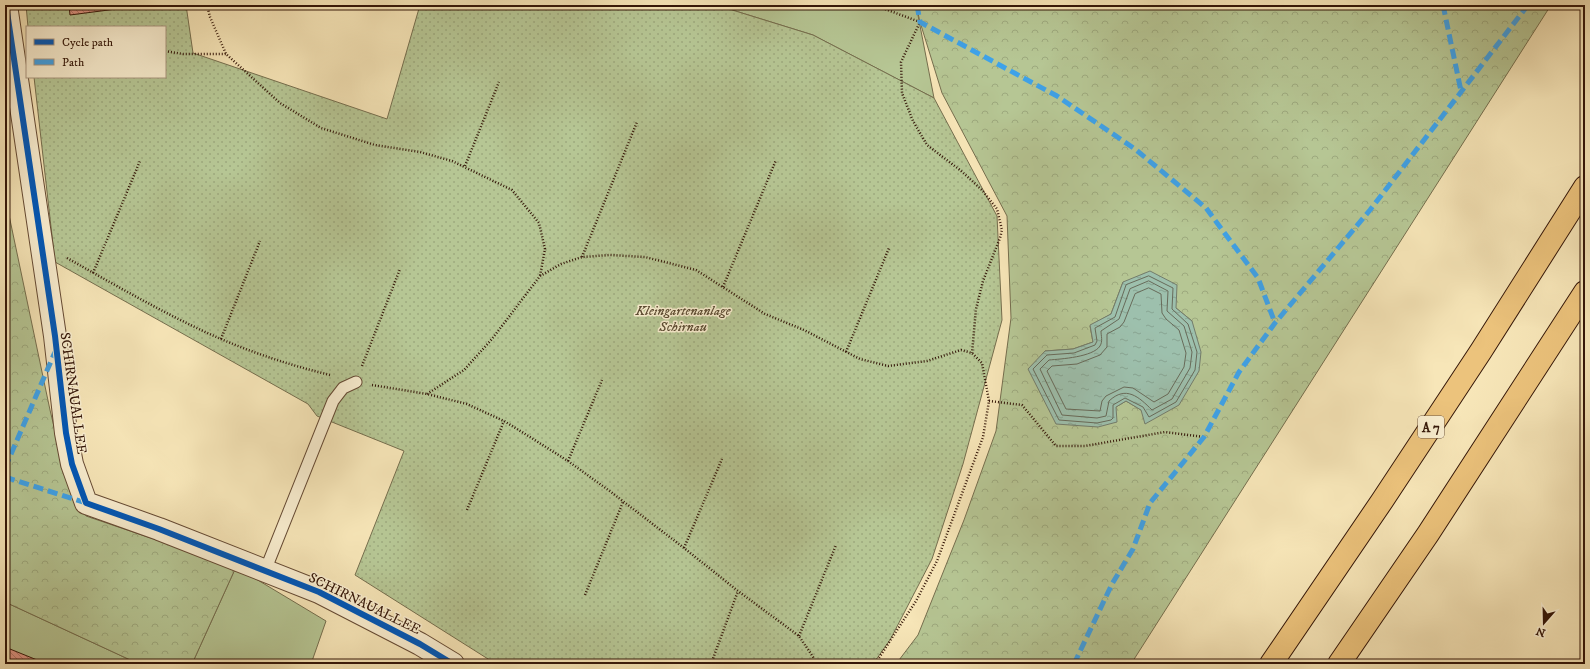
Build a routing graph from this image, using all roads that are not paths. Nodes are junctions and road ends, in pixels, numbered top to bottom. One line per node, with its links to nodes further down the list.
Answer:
1 (6, 5): 5 (street, SCHIRNAUALLEE)
2 (1585, 187): 7 (highway, A 7)
3 (1585, 292): 8 (highway)
4 (356, 382): 5 (lane)
5 (265, 570): 6 (street, SCHIRNAUALLEE)
6 (453, 664)
7 (1272, 664)
8 (1339, 664)

